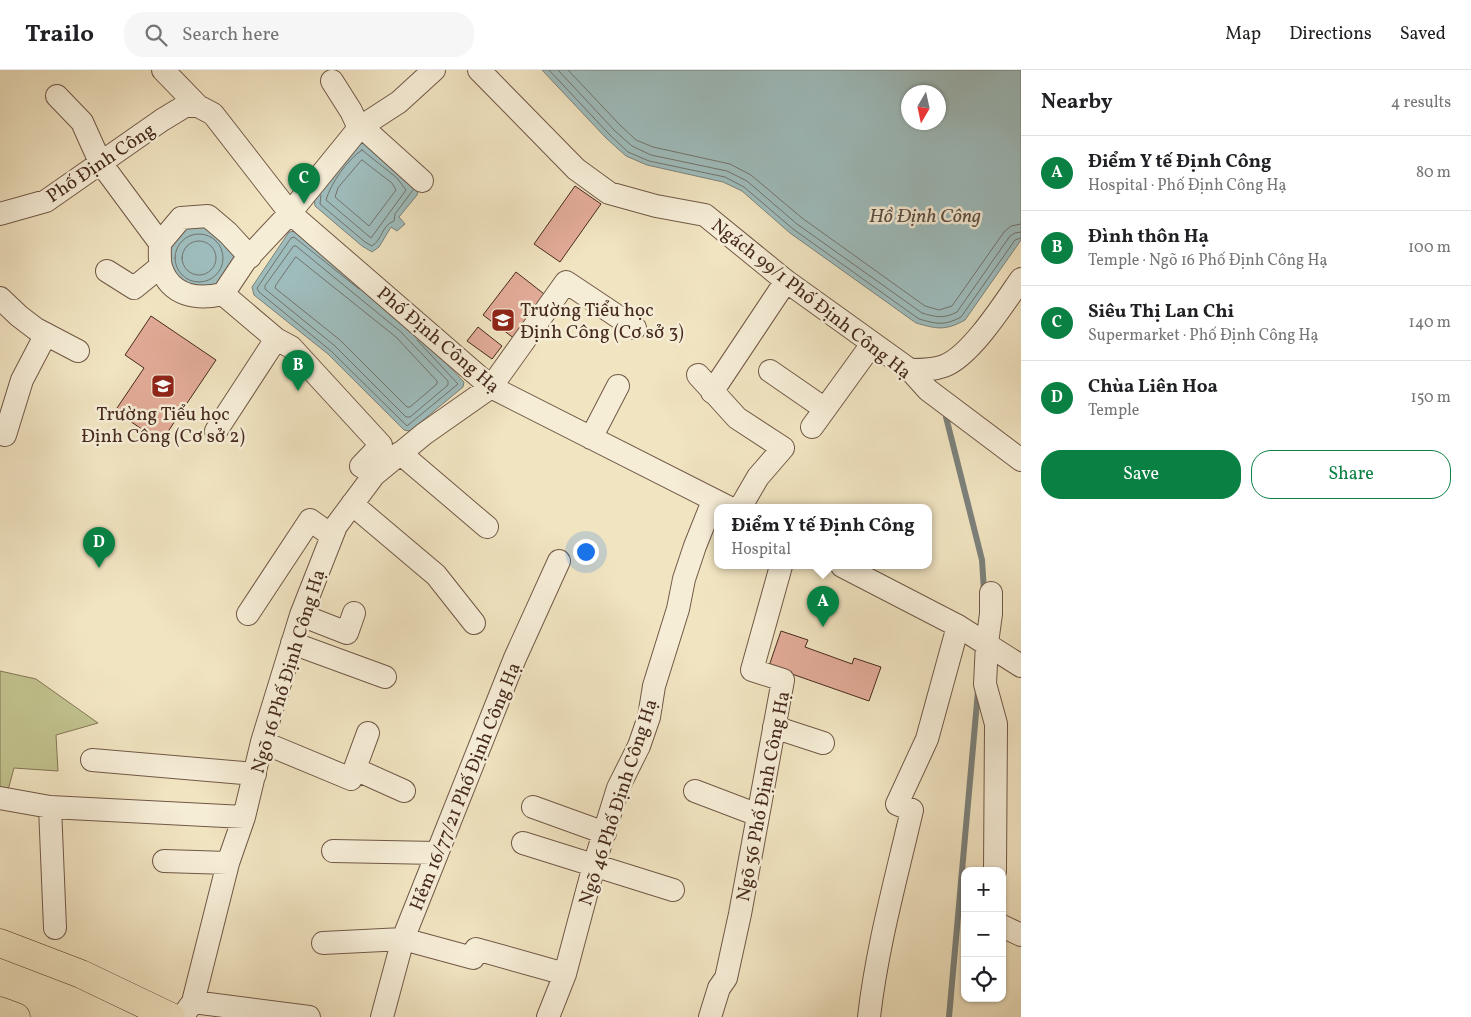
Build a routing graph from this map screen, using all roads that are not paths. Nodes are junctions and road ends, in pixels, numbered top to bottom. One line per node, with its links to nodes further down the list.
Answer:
1 (163, 70): 6 (street, Phố Định Công Hạ)
2 (434, 70): 7 (street)
3 (479, 70): 17 (street, Ngách 99/1 Phố Định Công Hạ)
4 (332, 81): 7 (street)
5 (57, 96): 8 (street)
6 (198, 106): 8 (street, Phố Định Công); 10 (street, Phố Định Công Hạ)
7 (360, 127): 9 (street); 10 (street)
8 (100, 162): 11 (street, Phố Định Công); 12 (street)
9 (422, 181)
10 (290, 212): 13 (street); 29 (street, Phố Định Công Hạ)
11 (0, 214)
12 (160, 243): 13 (street); 14 (street)
13 (250, 256): 18 (street)
14 (161, 266): 15 (street); 18 (street)
15 (107, 271)
16 (1021, 279): 25 (street)
17 (786, 281): 23 (street, Ngách 99/1 Phố Định Công Hạ); 30 (street)
18 (223, 294): 22 (street)
19 (0, 298): 21 (street)
20 (635, 328): 29 (street, Ngõ 16 Phố Định Công Hạ)
21 (46, 334): 24 (street); 32 (street)
22 (276, 339): 31 (street); 36 (street)
23 (872, 344): 25 (street, Ngách 99/1 Phố Định Công Hạ); 26 (street)
24 (78, 351)
25 (910, 370): 35 (street, Ngách 99/1 Phố Định Công Hạ)
26 (770, 371)
27 (698, 375): 30 (street)
28 (618, 386): 33 (street)
29 (491, 387): 33 (street, Phố Định Công Hạ); 34 (street, Ngõ 16 Phố Định Công Hạ)
30 (712, 392): 39 (street)
31 (216, 431)
32 (5, 435)
33 (591, 438): 38 (street, Phố Định Công Hạ)
34 (400, 453): 36 (street, Ngõ 16 Phố Định Công Hạ); 41 (street)
35 (1021, 460)
36 (374, 475): 37 (street, Ngõ 16 Phố Định Công Hạ)
37 (352, 504): 42 (street, Ngõ 16 Phố Định Công Hạ); 50 (street)
38 (722, 504)
39 (742, 504)
40 (714, 516): 69 (street, Ngõ 46 Phố Định Công Hạ)
41 (487, 528)
42 (331, 535): 48 (street); 49 (street, Ngõ 16 Phố Định Công Hạ)
43 (559, 561): 72 (street, Hẻm 16/77/21 Phố Định Công Hạ)
44 (780, 569): 55 (street, Ngõ 56 Phố Định Công Hạ)
45 (848, 569): 51 (street)
46 (991, 593): 51 (street)
47 (354, 613): 49 (street)
48 (248, 614)
49 (301, 615): 52 (street, Ngõ 16 Phố Định Công Hạ)
50 (474, 623)
51 (977, 637): 53 (street); 76 (street); 91 (street)
52 (292, 643): 54 (street); 57 (street, Ngõ 16 Phố Định Công Hạ)
53 (1021, 666)
54 (385, 677)
55 (774, 727): 58 (street); 67 (street, Ngõ 56 Phố Định Công Hạ)
56 (368, 733): 60 (street)
57 (262, 742): 60 (street); 61 (street, Ngõ 16 Phố Định Công Hạ)
58 (823, 743)
59 (92, 760): 61 (street)
60 (355, 769): 62 (street)
61 (255, 774): 68 (street, Ngõ 16 Phố Định Công Hạ)
62 (404, 791)
63 (695, 791): 67 (street)
64 (0, 798): 65 (street)
65 (50, 807): 68 (street); 78 (street)
66 (533, 807): 69 (street)
67 (758, 816): 90 (street, Ngõ 56 Phố Định Công Hạ)
68 (244, 817): 74 (street, Ngõ 16 Phố Định Công Hạ)
69 (605, 833): 75 (street, Ngõ 46 Phố Định Công Hạ)
70 (523, 843): 75 (street)
71 (332, 851): 72 (street)
72 (437, 853): 81 (street, Hẻm 16/77/21 Phố Định Công Hạ)
73 (164, 861): 74 (street)
74 (228, 863): 85 (street, Ngõ 16 Phố Định Công Hạ)
75 (594, 865): 77 (street); 84 (street, Ngõ 46 Phố Định Công Hạ)
76 (995, 867)
77 (673, 890)
78 (54, 928)
79 (1006, 928): 80 (street)
80 (1021, 934)
81 (402, 939): 82 (street); 84 (street); 88 (street, Hẻm 16/77/21 Phố Định Công Hạ)
82 (323, 942)
83 (0, 943): 86 (main road)
84 (565, 974): 89 (street, Ngõ 46 Phố Định Công Hạ)
85 (187, 1009): 87 (street)
86 (171, 1017)
87 (309, 1017)
88 (382, 1017)
89 (548, 1017)
90 (710, 1017)
91 (869, 1017)

